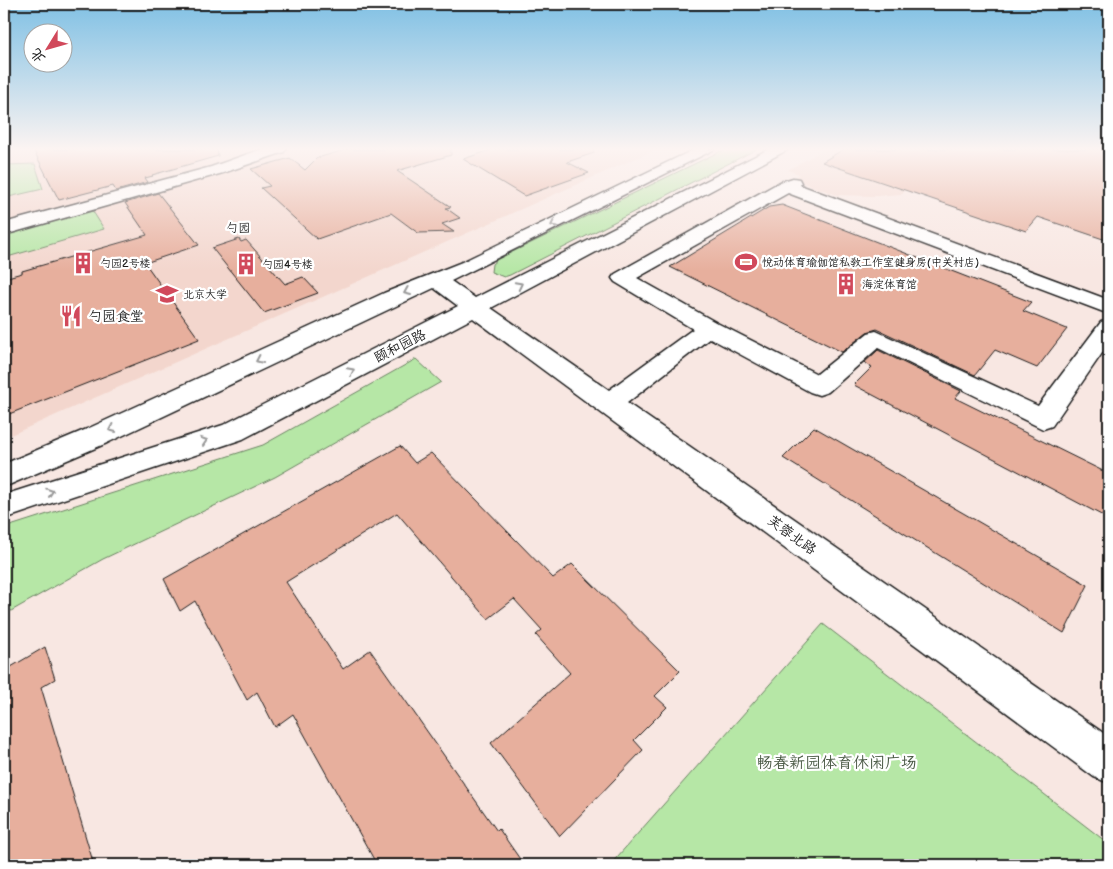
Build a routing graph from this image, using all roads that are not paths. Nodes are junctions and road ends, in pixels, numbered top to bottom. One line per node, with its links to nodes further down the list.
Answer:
1 (148, 190): 6 (street)
2 (627, 190): 7 (street, one-way to 7)
3 (705, 190): 9 (street, 颐和园路, one-way to 3)
4 (781, 190): 11 (street)
5 (801, 190): 8 (street)
6 (4, 230)
7 (436, 280): 9 (street, 芙蓉北路); 13 (street, one-way to 13)
8 (1109, 306)
9 (475, 308): 12 (street, 芙蓉北路); 14 (street, 颐和园路, one-way to 9)
10 (1109, 327): 11 (street)
11 (709, 328): 12 (street)
12 (609, 403): 15 (street, 芙蓉北路)
13 (4, 476)
14 (4, 507)
15 (1109, 762)

